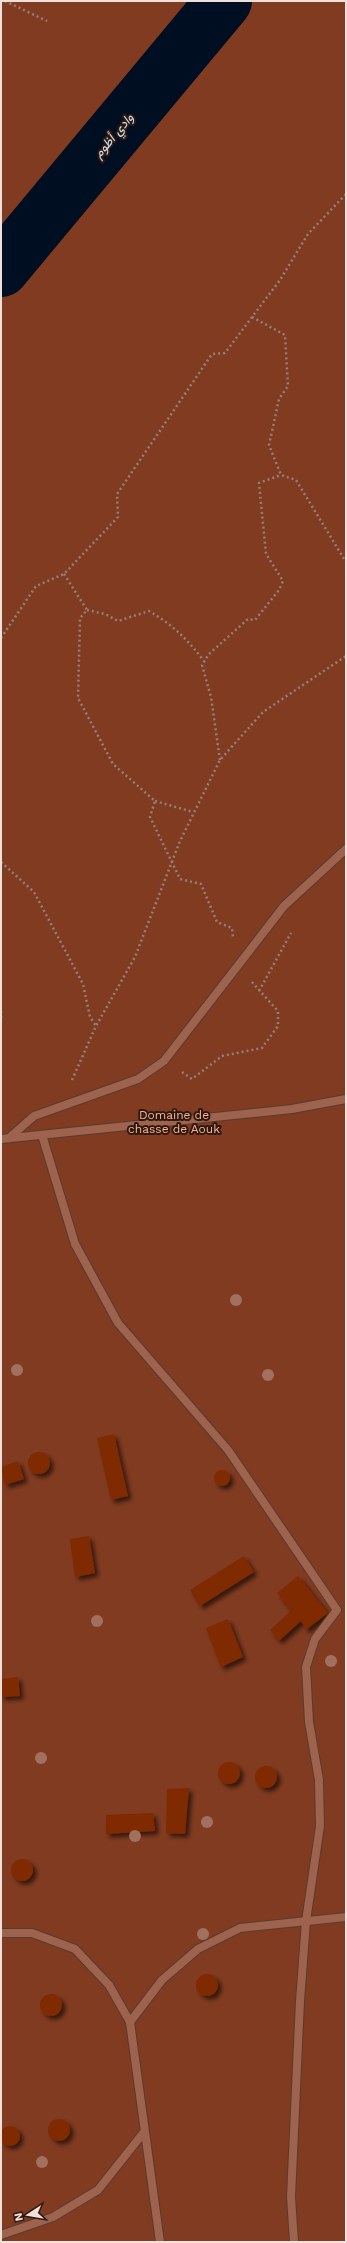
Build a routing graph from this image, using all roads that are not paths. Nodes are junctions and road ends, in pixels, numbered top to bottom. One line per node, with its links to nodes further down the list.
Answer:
1 (346, 849): 4 (street)
2 (346, 1099): 3 (street)
3 (42, 1135): 4 (street); 6 (street)
4 (5, 1139)
5 (346, 1917): 6 (street)
6 (306, 1921): 8 (street); 12 (street)
7 (1, 1933): 8 (street)
8 (130, 2022): 9 (street)
9 (144, 2132): 10 (street); 11 (street)
10 (1, 2235)
11 (160, 2242)
12 (294, 2242)

